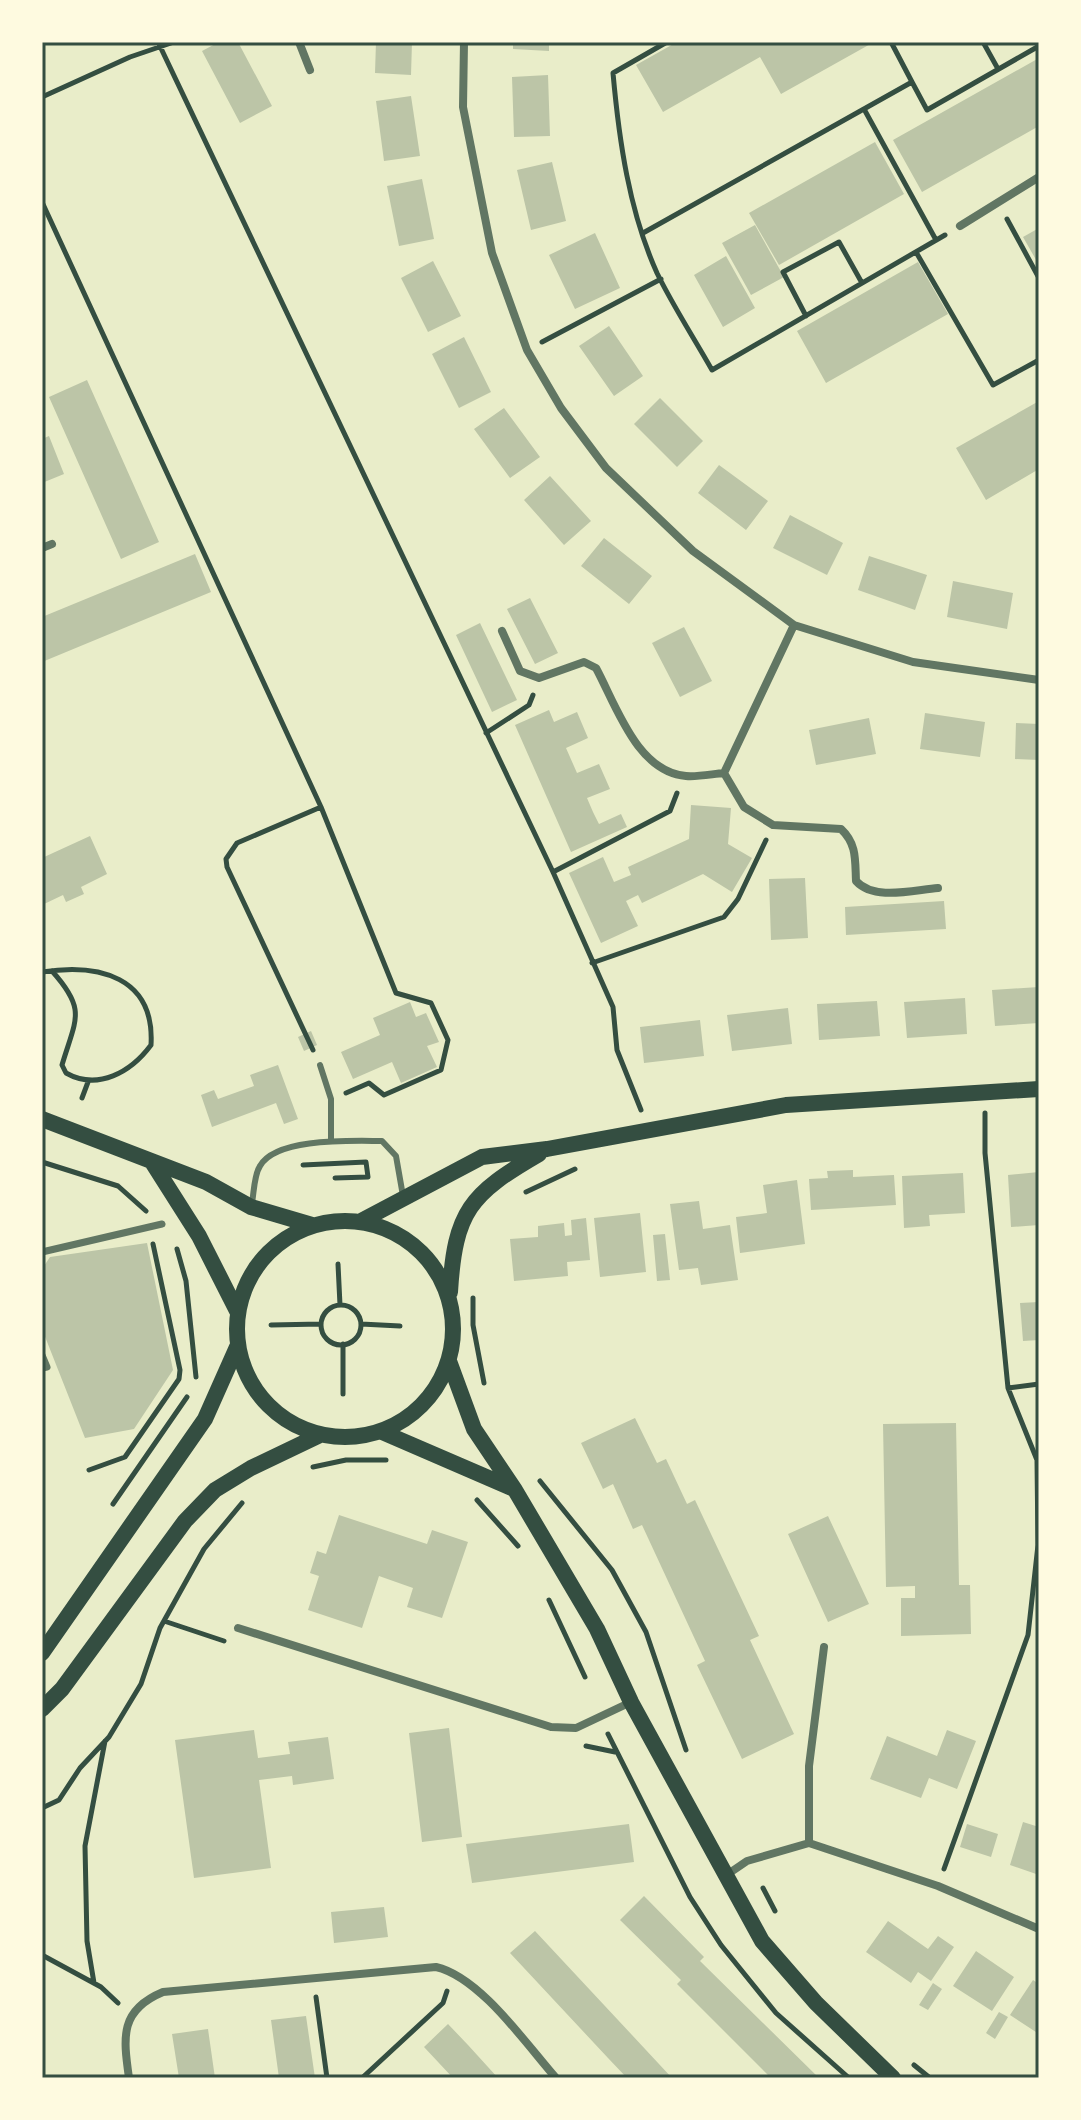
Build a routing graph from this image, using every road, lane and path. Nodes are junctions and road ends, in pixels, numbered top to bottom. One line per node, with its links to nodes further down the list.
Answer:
1 (174, 42): 7 (path)
2 (299, 42): 10 (street)
3 (464, 42): 25 (street)
4 (667, 42): 18 (path)
5 (891, 42): 11 (path)
6 (983, 42): 9 (path)
7 (159, 44): 12 (path); 33 (path)
8 (1039, 46): 9 (path)
9 (998, 69): 11 (path)
10 (310, 70)
11 (912, 82): 13 (path)
12 (42, 97)
13 (864, 109): 18 (path); 19 (path)
14 (1039, 177): 16 (street)
15 (42, 202): 36 (path)
16 (998, 202): 17 (street); 21 (path)
17 (960, 226): 19 (path)
18 (643, 233): 22 (path)
19 (936, 240): 20 (path)
20 (916, 252): 23 (path); 26 (path)
21 (1039, 278)
22 (661, 279): 24 (path); 25 (path)
23 (862, 283): 24 (path); 24 (path)
24 (806, 316)
25 (527, 350): 29 (street)
26 (1039, 360)
27 (52, 544): 28 (street)
28 (42, 548)
29 (794, 625): 32 (street); 34 (street)
30 (502, 631): 31 (street)
31 (539, 678): 33 (path); 35 (street)
32 (1039, 680)
33 (486, 733): 38 (path)
34 (724, 773): 35 (street); 37 (street)
35 (685, 776): 38 (path)
36 (321, 807): 43 (path); 48 (path)
37 (773, 825): 39 (street); 40 (path)
38 (553, 872): 40 (path)
39 (938, 888)
40 (592, 963): 50 (path)
41 (52, 971): 42 (path); 44 (path); 44 (path)
42 (42, 972)
43 (320, 1065): 48 (lane)
44 (88, 1082): 47 (path)
45 (1039, 1089): 46 (main road)
46 (984, 1092): 50 (main road); 82 (path)
47 (82, 1098)
48 (331, 1099): 51 (lane)
49 (42, 1119): 55 (main road)
50 (649, 1128): 53 (main road)
51 (331, 1140): 52 (lane); 59 (lane)
52 (294, 1148): 57 (path); 60 (lane)
53 (547, 1149): 59 (main road); 68 (main road)
54 (42, 1162): 62 (path)
55 (152, 1162): 60 (main road); 70 (main road)
56 (588, 1164): 58 (path)
57 (335, 1178)
58 (518, 1195)
59 (403, 1196): 61 (main road)
60 (251, 1207): 63 (main road)
61 (361, 1221): 63 (main road); 68 (main road)
62 (162, 1224): 64 (street); 93 (path)
63 (312, 1225): 70 (main road)
64 (150, 1227): 65 (street); 88 (path)
65 (42, 1252)
66 (338, 1264): 69 (path)
67 (473, 1284): 81 (path)
68 (449, 1297): 78 (main road)
69 (340, 1305): 71 (path); 72 (path)
70 (237, 1311): 76 (main road)
71 (321, 1324): 73 (path); 75 (path)
72 (361, 1324): 74 (path); 75 (path)
73 (271, 1325)
74 (400, 1326)
75 (343, 1344): 83 (path)
76 (237, 1347): 85 (main road); 102 (main road)
77 (42, 1355): 79 (street)
78 (449, 1361): 84 (main road); 90 (main road)
79 (42, 1368)
80 (1039, 1384): 82 (path)
81 (485, 1386)
82 (1008, 1388): 98 (path)
83 (343, 1394)
84 (382, 1432): 85 (main road); 90 (main road)
85 (320, 1435): 105 (main road)
86 (391, 1460): 87 (path)
87 (301, 1469)
88 (89, 1470)
89 (535, 1475): 110 (path)
90 (515, 1490): 104 (main road)
91 (468, 1494): 94 (path)
92 (247, 1496): 96 (path)
93 (105, 1516)
94 (524, 1553)
95 (546, 1594): 103 (path)
96 (164, 1621): 100 (path); 107 (path)
97 (238, 1628): 104 (street)
98 (1028, 1635): 99 (path); 114 (path)
99 (1039, 1636)
100 (239, 1646)
101 (824, 1647): 112 (street)
102 (42, 1653)
103 (585, 1677)
104 (631, 1702): 113 (main road)
105 (42, 1709)
106 (608, 1733): 109 (path)
107 (105, 1740): 111 (path); 119 (path)
108 (580, 1744): 109 (path)
109 (616, 1753): 126 (path)
110 (689, 1758)
111 (42, 1808)
112 (809, 1843): 113 (street); 114 (street)
113 (724, 1876): 121 (main road)
114 (938, 1886): 115 (street)
115 (1039, 1929)
116 (42, 1955): 119 (path)
117 (455, 1971): 118 (street); 124 (path); 125 (street)
118 (314, 1976): 120 (street); 123 (path)
119 (94, 1983): 120 (path)
120 (130, 2014): 122 (street)
121 (891, 2077)
122 (129, 2078)
123 (327, 2078)
124 (362, 2078)
125 (556, 2078)
126 (849, 2078)

